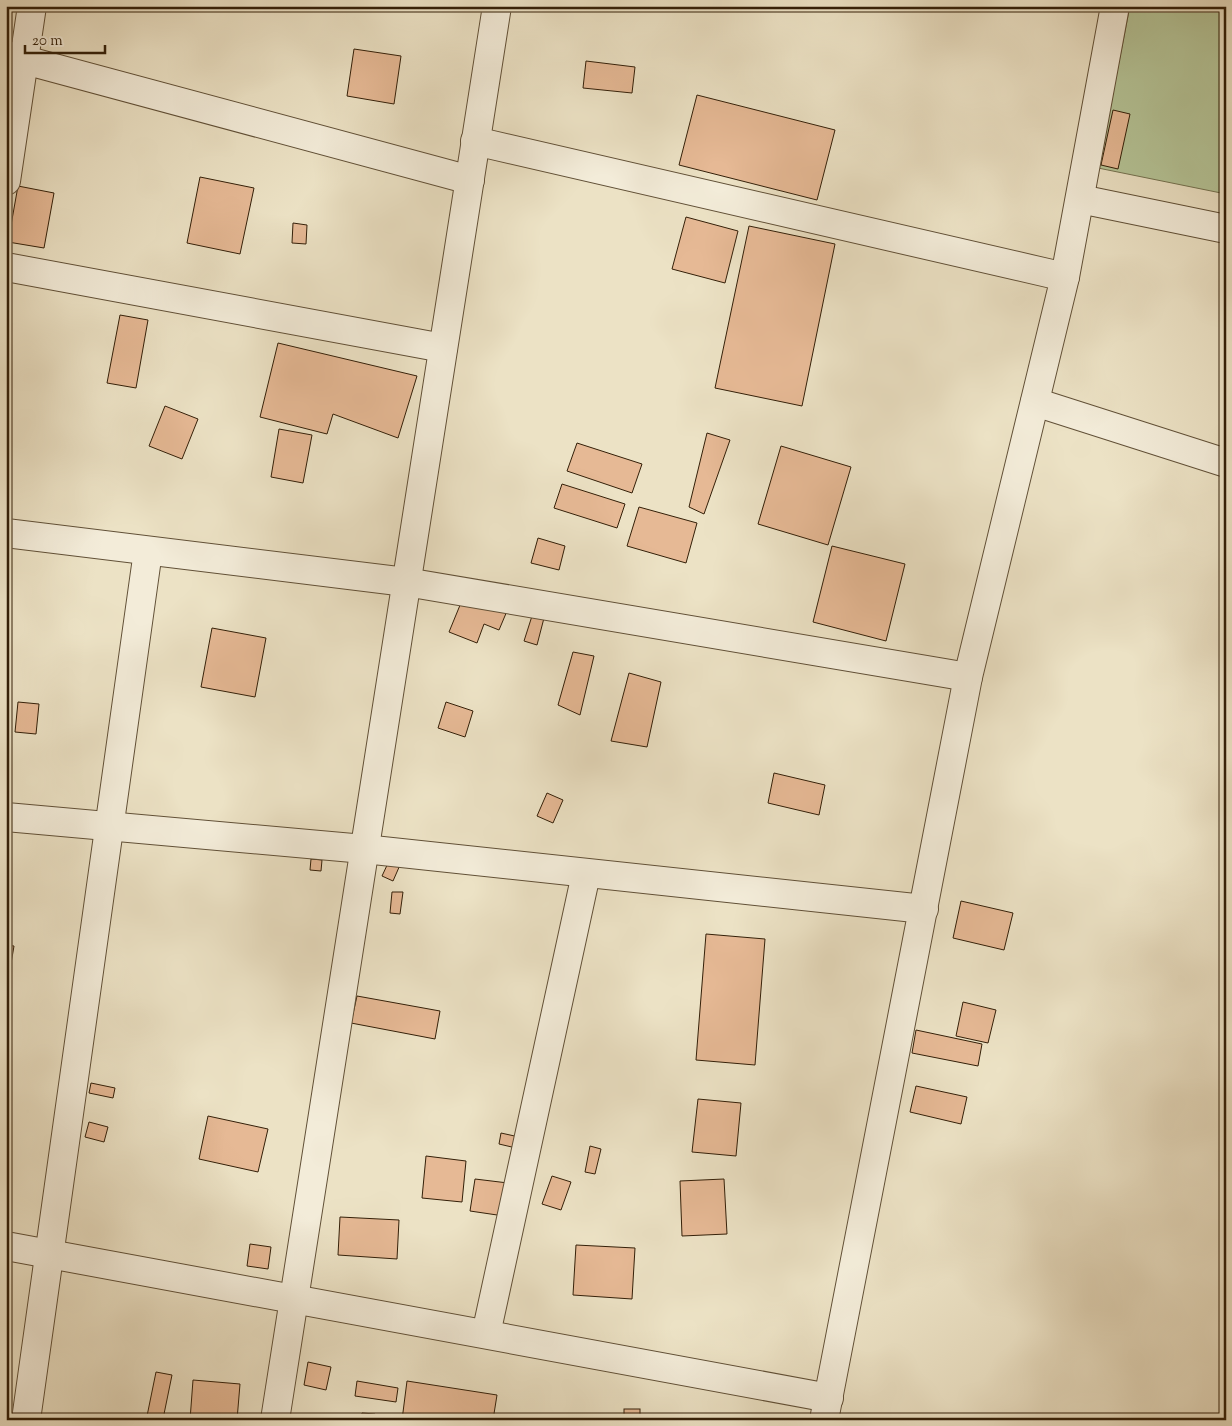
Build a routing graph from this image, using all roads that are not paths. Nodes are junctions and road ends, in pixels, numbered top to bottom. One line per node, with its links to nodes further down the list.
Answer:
1 (32, 6): 4 (street)
2 (497, 6): 5 (street)
3 (1115, 6): 8 (street)
4 (15, 58): 6 (street); 7 (street)
5 (476, 141): 6 (street); 11 (street)
6 (470, 180): 12 (street)
7 (6, 181)
8 (1080, 199): 9 (street); 11 (street)
9 (1226, 229)
10 (6, 267): 12 (street)
11 (1065, 277): 13 (street)
12 (443, 348): 17 (street)
13 (1035, 402): 14 (street); 18 (street)
14 (1226, 463)
15 (6, 533): 16 (street)
16 (148, 551): 17 (street); 20 (street)
17 (406, 582): 18 (street); 21 (street)
18 (968, 677): 23 (street)
19 (6, 818): 20 (street)
20 (109, 826): 21 (street); 25 (street)
21 (364, 849): 22 (street); 26 (street)
22 (586, 874): 23 (street); 27 (street)
23 (924, 908): 28 (street)
24 (6, 1246): 25 (street)
25 (49, 1254): 26 (street); 29 (street)
26 (294, 1298): 27 (street); 30 (street)
27 (486, 1334): 28 (street)
28 (826, 1409)
29 (26, 1420)
30 (275, 1420)

